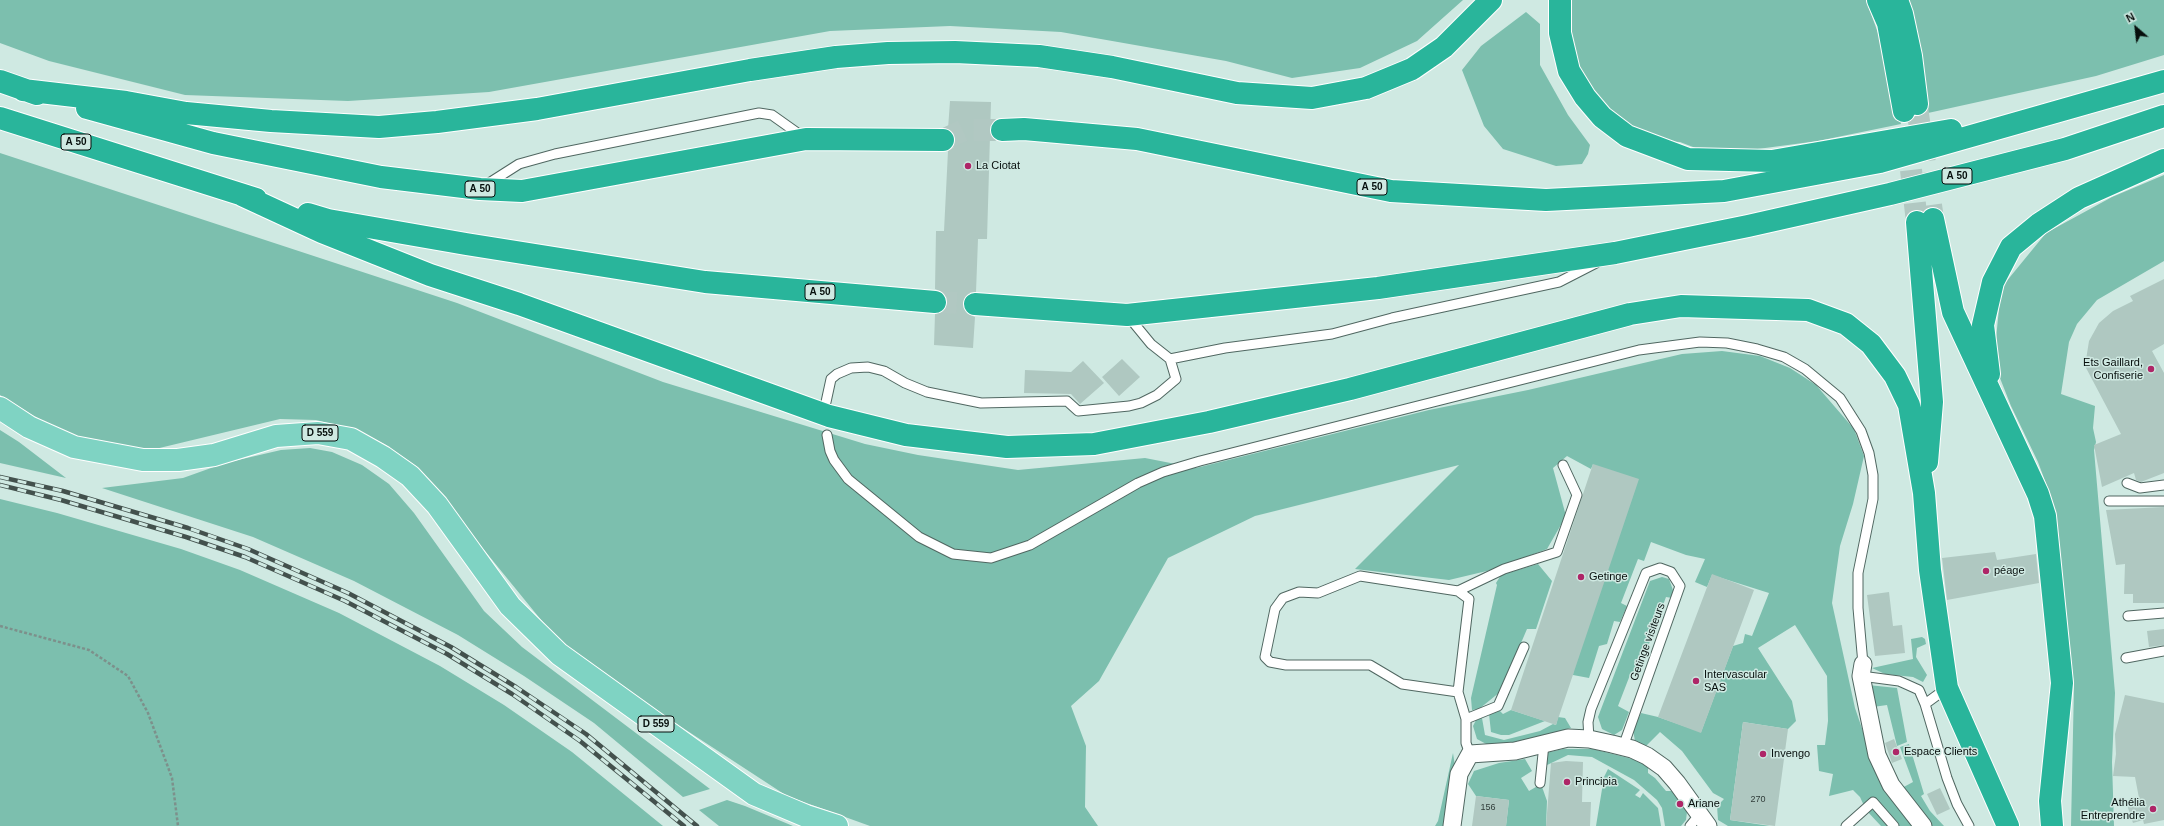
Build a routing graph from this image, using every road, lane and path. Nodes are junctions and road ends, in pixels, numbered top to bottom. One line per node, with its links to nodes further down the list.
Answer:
1 (1491, 0): 7 (highway)
2 (1560, 0): 10 (highway)
3 (1878, 0): 4 (highway)
4 (1897, 0)
5 (2164, 81): 10 (highway, A 50)
6 (0, 82): 7 (highway, A 50)
7 (23, 90): 15 (highway, A 50)
8 (2164, 116): 17 (highway, A 50)
9 (0, 118): 16 (highway, A 50)
10 (2036, 118): 11 (highway, A 50)
11 (1002, 130)
12 (806, 139): 13 (highway, A 50); 15 (highway, A 50); 15 (lane)
13 (942, 140)
14 (2164, 160): 23 (highway)
15 (480, 189)
16 (242, 195): 18 (highway, A 50); 29 (highway)
17 (1615, 253): 20 (highway, A 50); 21 (lane)
18 (935, 302)
19 (975, 304): 20 (highway, A 50)
20 (1127, 315): 21 (lane)
21 (1170, 359): 22 (lane)
22 (826, 402)
23 (1997, 406): 29 (highway); 58 (highway)
24 (0, 408): 51 (main road, D 559)
25 (827, 435): 39 (lane)
26 (1563, 465): 32 (lane)
27 (2128, 483): 28 (lane)
28 (2164, 484)
29 (1924, 492): 40 (highway)
30 (2109, 501): 31 (lane)
31 (2164, 501)
32 (1458, 591): 41 (lane); 41 (lane)
33 (2164, 613): 34 (lane)
34 (2128, 616)
35 (0, 626): 50 (path)
36 (1524, 647): 43 (lane)
37 (2164, 651): 38 (lane)
38 (2126, 658)
39 (1862, 670): 42 (lane); 55 (street)
40 (1947, 688): 42 (lane); 57 (highway)
41 (1458, 692): 43 (lane)
42 (1925, 704): 56 (lane)
43 (1466, 719): 47 (lane)
44 (1589, 739): 45 (street); 46 (street); 46 (lane, Getinge visiteurs)
45 (1544, 744): 47 (street); 48 (lane)
46 (1623, 747): 49 (street)
47 (1470, 754): 52 (street)
48 (1540, 783)
49 (1699, 822)
50 (178, 826)
51 (837, 826)
52 (1452, 826)
53 (1846, 826): 54 (lane)
54 (1894, 826)
55 (1923, 826)
56 (1969, 826)
57 (2008, 826)
58 (2052, 826)

